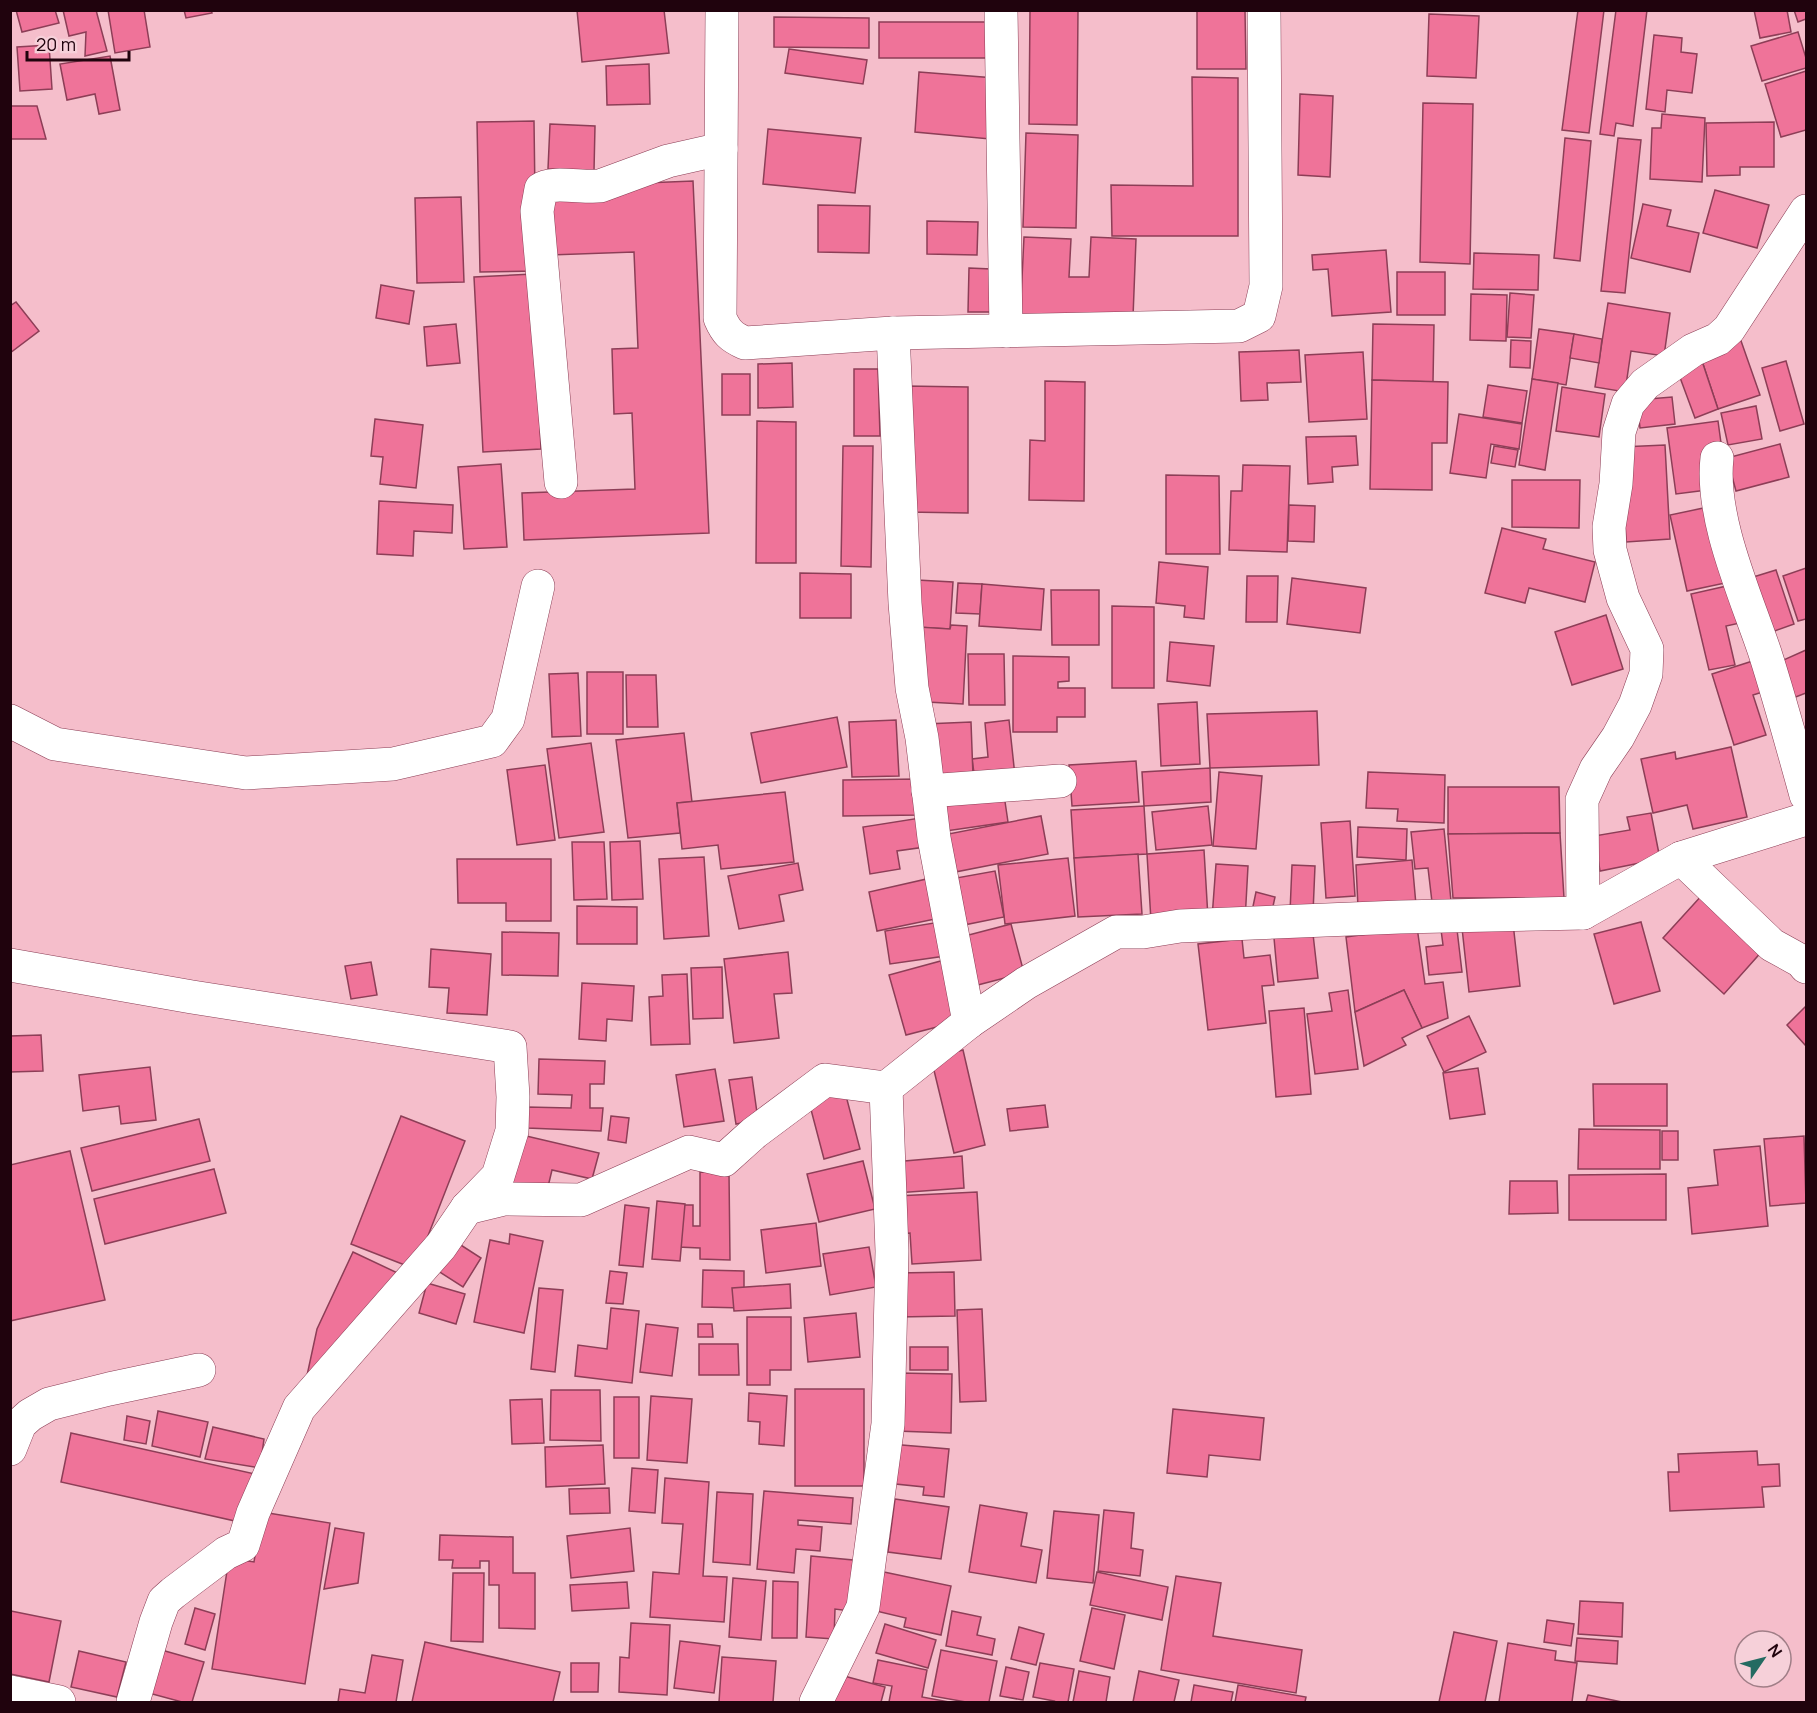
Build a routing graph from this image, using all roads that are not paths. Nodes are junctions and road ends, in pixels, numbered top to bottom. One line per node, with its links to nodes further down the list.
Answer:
1 (722, 10): 4 (street)
2 (1001, 10): 6 (street)
3 (1264, 10): 6 (street)
4 (722, 149): 7 (street); 9 (street)
5 (1806, 211): 17 (street)
6 (1006, 331): 7 (street)
7 (892, 333): 13 (street)
8 (1717, 458): 14 (street)
9 (561, 482)
10 (538, 586): 11 (street)
11 (10, 721)
12 (1060, 782): 13 (street)
13 (928, 791): 20 (street)
14 (1806, 795)
15 (1806, 819): 16 (street)
16 (1681, 858): 17 (street); 19 (street)
17 (1583, 914): 20 (street)
18 (10, 965): 22 (street)
19 (1806, 967)
20 (969, 1022): 21 (street)
21 (886, 1088): 22 (street); 28 (street)
22 (467, 1208): 27 (street)
23 (199, 1371): 24 (street)
24 (10, 1449)
25 (10, 1692): 26 (street)
26 (59, 1702)
27 (132, 1702)
28 (816, 1702)

